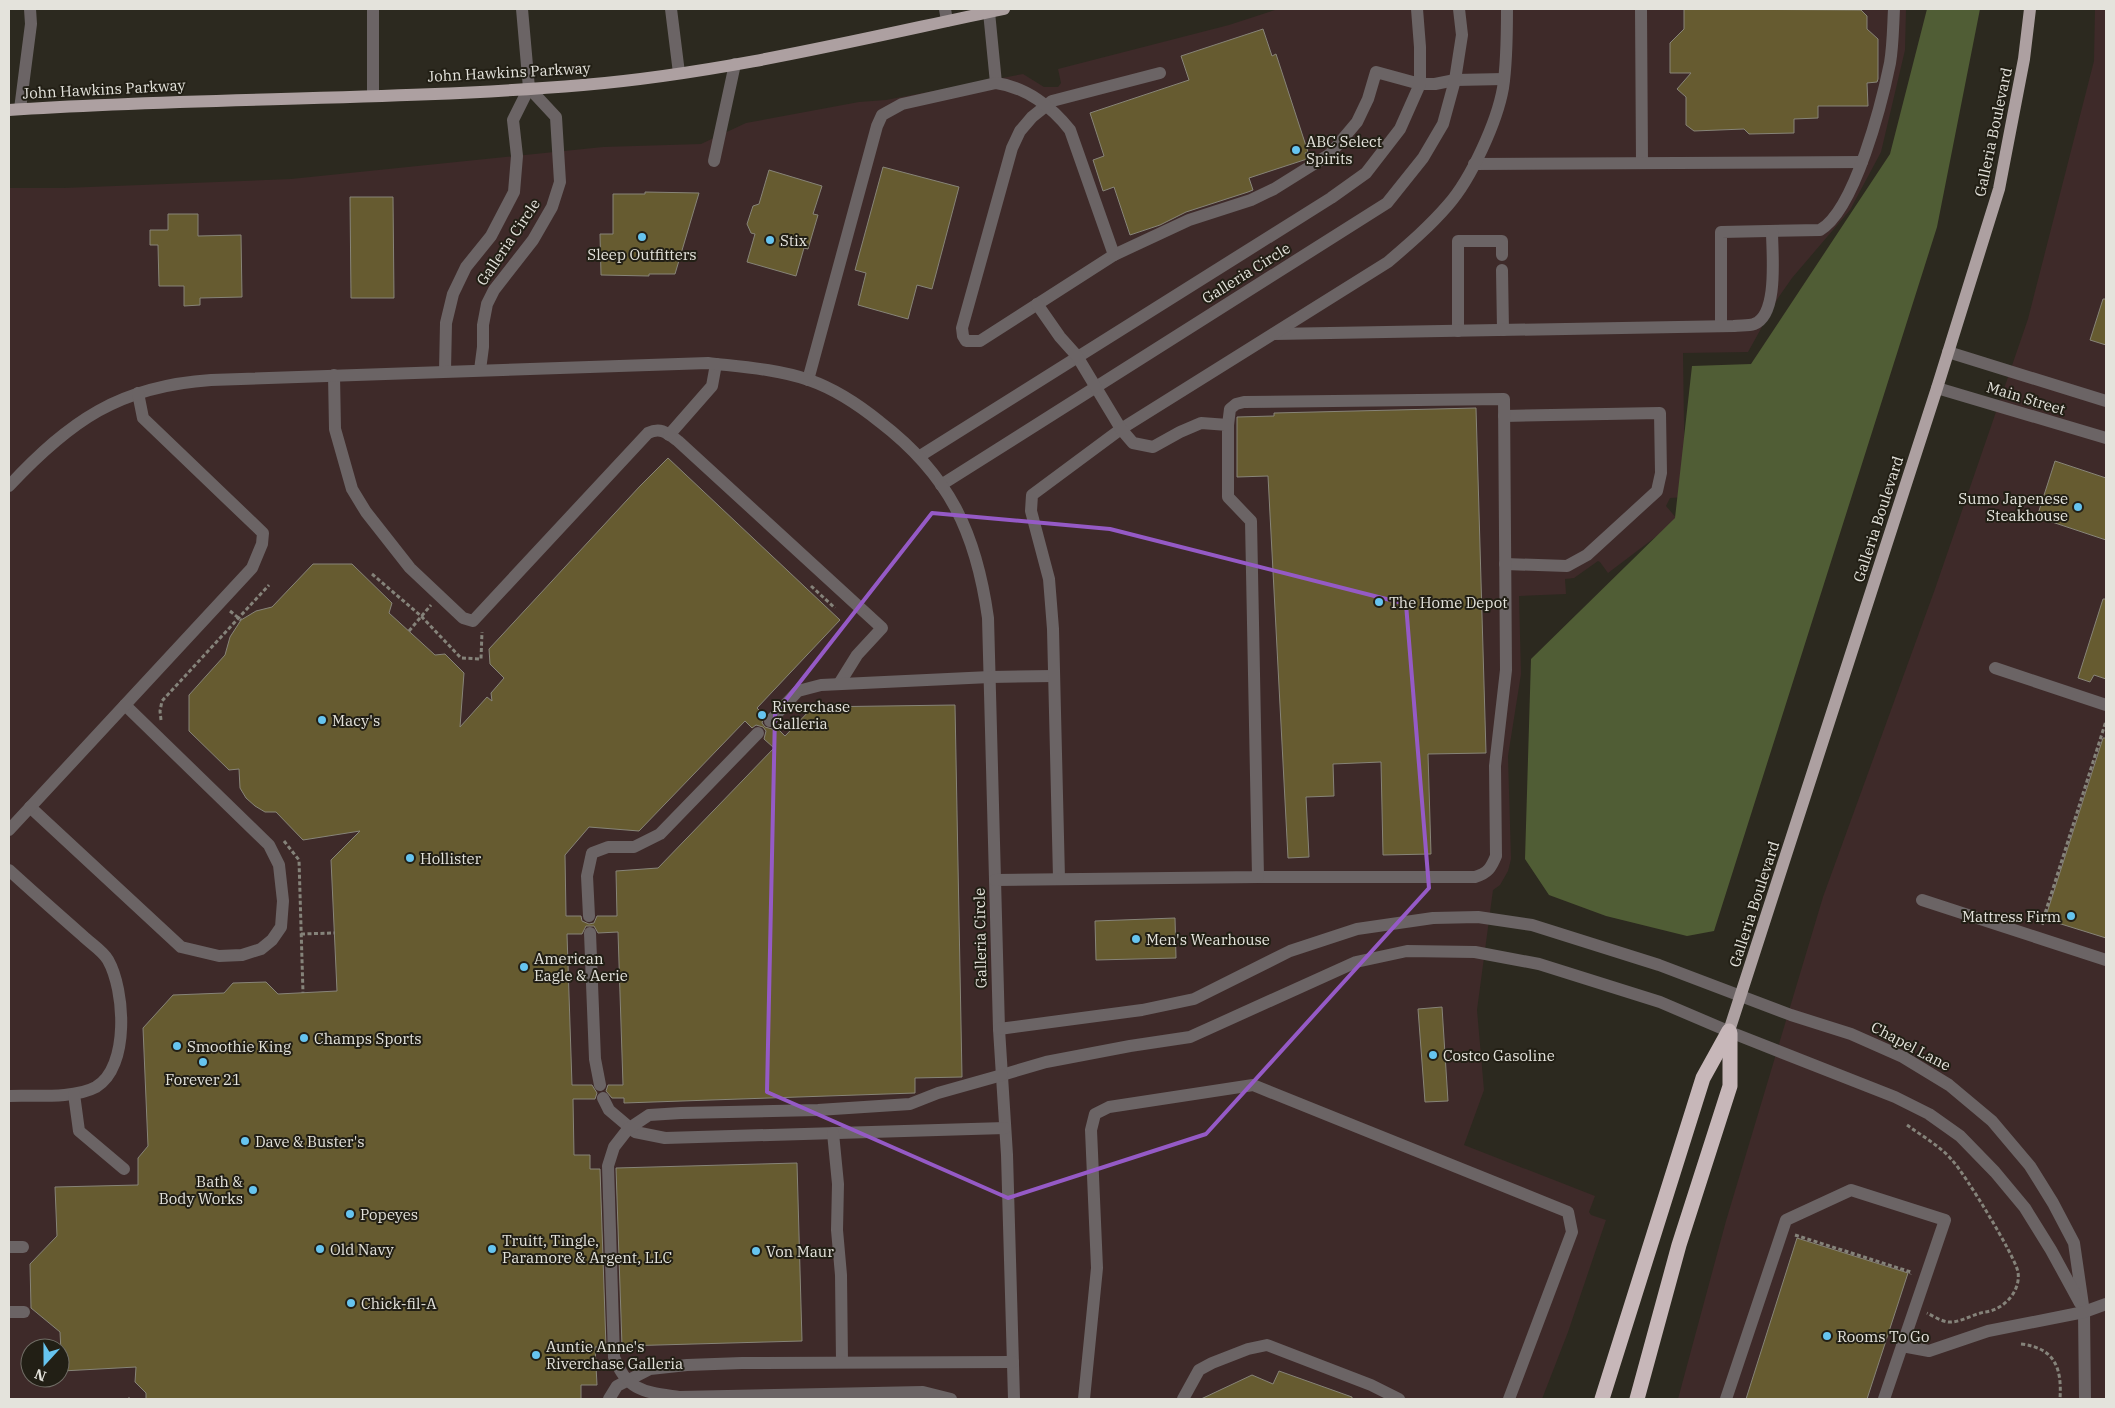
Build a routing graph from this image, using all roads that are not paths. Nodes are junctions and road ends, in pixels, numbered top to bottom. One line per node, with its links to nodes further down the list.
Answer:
1 (30, 9): 24 (street)
2 (373, 9): 22 (street)
3 (522, 9): 21 (street)
4 (671, 9): 15 (street)
5 (1004, 9): 12 (main road, John Hawkins Parkway)
6 (1416, 9): 20 (street, Galleria Circle)
7 (1459, 9): 18 (street, Galleria Circle)
8 (1508, 9): 17 (street)
9 (1641, 9): 27 (street)
10 (1894, 9): 26 (street)
11 (2030, 9): 38 (main road, Galleria Boulevard)
12 (989, 12): 13 (main road, John Hawkins Parkway); 19 (street)
13 (946, 15): 14 (main road, John Hawkins Parkway)
14 (735, 64): 15 (main road, John Hawkins Parkway); 25 (street)
15 (679, 73): 21 (main road, John Hawkins Parkway)
16 (1160, 73): 23 (street)
17 (1504, 79): 18 (street); 28 (street)
18 (1456, 80): 20 (street); 45 (street, Galleria Circle)
19 (996, 83): 23 (street); 44 (street)
20 (1420, 84): 30 (street); 39 (street, Galleria Circle)
21 (529, 88): 22 (main road, John Hawkins Parkway); 41 (street, Galleria Circle); 42 (street, Galleria Circle)
22 (373, 95): 24 (main road, John Hawkins Parkway)
23 (1045, 105): 30 (street); 33 (street)
24 (14, 109)
25 (714, 161)
26 (1862, 162): 27 (street); 29 (street)
27 (1642, 163): 28 (street)
28 (1474, 164): 37 (street)
29 (1772, 231): 34 (street); 34 (street)
30 (1114, 255): 33 (street)
31 (1502, 255): 36 (street)
32 (1502, 270): 35 (street)
33 (1038, 304): 39 (street)
34 (1721, 326): 35 (street)
35 (1503, 330): 36 (street)
36 (1458, 331): 37 (street)
37 (1274, 334): 51 (street)
38 (1948, 352): 46 (main road, Galleria Boulevard); 48 (street, Main Street)
39 (1077, 356): 45 (street); 54 (street, Galleria Circle)
40 (716, 364): 41 (street, Galleria Circle); 44 (street, Galleria Circle); 52 (street)
41 (480, 370): 42 (street, Galleria Circle)
42 (445, 371): 43 (street, Galleria Circle)
43 (334, 375): 47 (street, Galleria Circle); 52 (street)
44 (808, 380): 54 (street, Galleria Circle)
45 (1096, 388): 51 (street); 55 (street, Galleria Circle)
46 (1937, 388): 53 (street, Main Street); 76 (main road, Galleria Boulevard)
47 (138, 393): 56 (street, Galleria Circle); 63 (street)
48 (2106, 401)
49 (1504, 416): 50 (street); 57 (street); 57 (street)
50 (1228, 426): 51 (street); 69 (street)
51 (1121, 429): 59 (street)
52 (669, 435): 61 (street)
53 (2106, 438)
54 (920, 456): 55 (street, Galleria Circle)
55 (941, 485): 60 (street, Galleria Circle)
56 (9, 486)
57 (1505, 564): 69 (street)
58 (1995, 668): 62 (street)
59 (1054, 676): 60 (street); 70 (street)
60 (990, 677): 61 (street); 71 (street, Galleria Circle)
61 (839, 684): 64 (street)
62 (2106, 704)
63 (125, 705): 66 (street); 66 (street)
64 (770, 721)
65 (758, 733): 73 (street)
66 (30, 808): 67 (street)
67 (9, 830)
68 (9, 870): 81 (street)
69 (1258, 877): 70 (street)
70 (1059, 878): 71 (street)
71 (995, 880): 77 (street, Galleria Circle)
72 (1922, 900): 75 (street)
73 (589, 916)
74 (590, 933): 80 (street)
75 (2106, 960)
76 (1742, 996): 77 (street, Chapel Lane); 78 (main road, Galleria Boulevard); 92 (street, Chapel Lane)
77 (999, 1029): 79 (street, Galleria Circle)
78 (1730, 1031): 79 (street, Chapel Lane); 92 (street, Chapel Lane); 103 (highway); 104 (highway)
79 (1002, 1075): 84 (street, Galleria Circle); 97 (street, Chapel Lane, bridge)
80 (600, 1085)
81 (74, 1094): 82 (street); 86 (street)
82 (9, 1096)
83 (604, 1098): 85 (street)
84 (1005, 1128): 85 (street); 95 (street, Galleria Circle)
85 (833, 1133): 94 (street)
86 (124, 1169)
87 (9, 1247): 88 (street)
88 (22, 1247)
89 (2106, 1304): 92 (street)
90 (9, 1312): 91 (street)
91 (24, 1312)
92 (2084, 1312): 93 (street); 107 (street, Chapel Lane)
93 (1902, 1346): 105 (street); 106 (street)
94 (842, 1362): 95 (street); 96 (street)
95 (1013, 1362): 98 (street, Galleria Circle)
96 (609, 1399)
97 (951, 1399)
98 (1014, 1399)
99 (1084, 1399): 102 (street)
100 (1183, 1399): 101 (street)
101 (1399, 1399)
102 (1509, 1399)
103 (1602, 1399)
104 (1637, 1399)
105 (1726, 1399)
106 (1884, 1399)
107 (2085, 1399)

